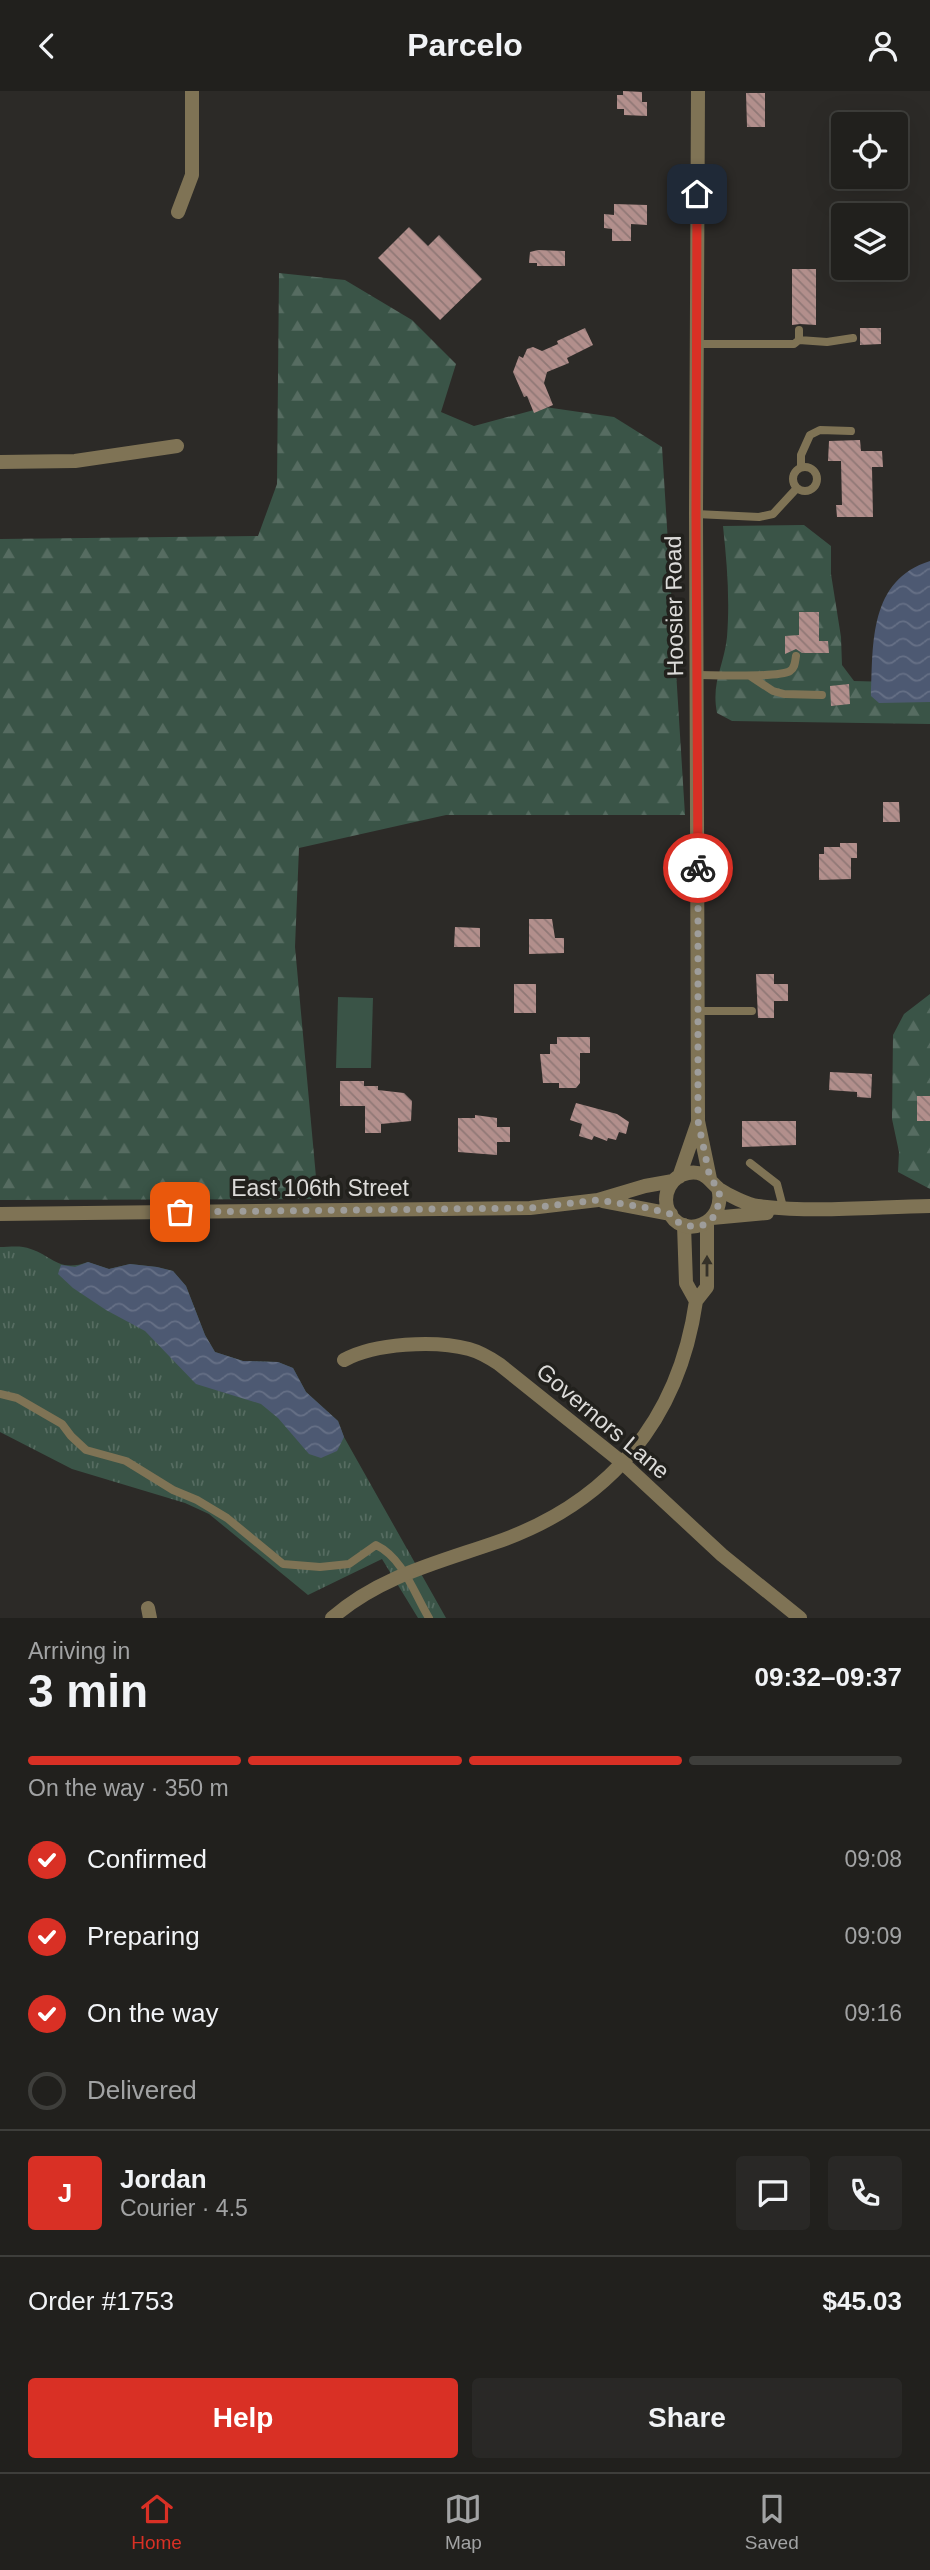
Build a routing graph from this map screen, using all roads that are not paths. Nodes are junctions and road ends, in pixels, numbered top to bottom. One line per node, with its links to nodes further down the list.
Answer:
1 (192, 91): 3 (street)
2 (698, 91): 5 (street, Hoosier Road)
3 (178, 212)
4 (853, 338): 5 (lane)
5 (696, 344): 11 (street, Hoosier Road)
6 (851, 431): 9 (lane)
7 (177, 446): 8 (street)
8 (0, 462)
9 (801, 467): 10 (lane); 10 (lane)
10 (797, 488): 11 (lane)
11 (696, 514): 14 (street, Hoosier Road)
12 (796, 656): 13 (lane)
13 (748, 674): 14 (lane); 15 (lane)
14 (698, 675): 16 (street, Hoosier Road)
15 (822, 695)
16 (698, 1011): 17 (lane); 18 (street, Hoosier Road)
17 (752, 1011)
18 (698, 1121): 20 (street, Hoosier Road); 21 (street, Hoosier Road)
19 (750, 1164): 24 (lane)
20 (676, 1179): 21 (street); 22 (street, East 106th Street); 27 (street)
21 (714, 1183): 24 (street); 28 (street)
22 (598, 1200): 26 (street, East 106th Street); 27 (street, East 106th Street)
23 (930, 1206): 25 (street)
24 (783, 1207): 25 (street)
25 (818, 1209): 28 (street)
26 (0, 1214)
27 (671, 1214): 29 (street)
28 (710, 1220): 29 (street); 30 (street, one-way to 28)
29 (684, 1225): 30 (street)
30 (696, 1301): 33 (street)
31 (344, 1360): 33 (street, Governors Lane)
32 (0, 1394): 34 (lane)
33 (624, 1464): 34 (street); 37 (street, Governors Lane)
34 (404, 1573): 35 (street); 36 (lane)
35 (332, 1618)
36 (429, 1618)
37 (800, 1618)

